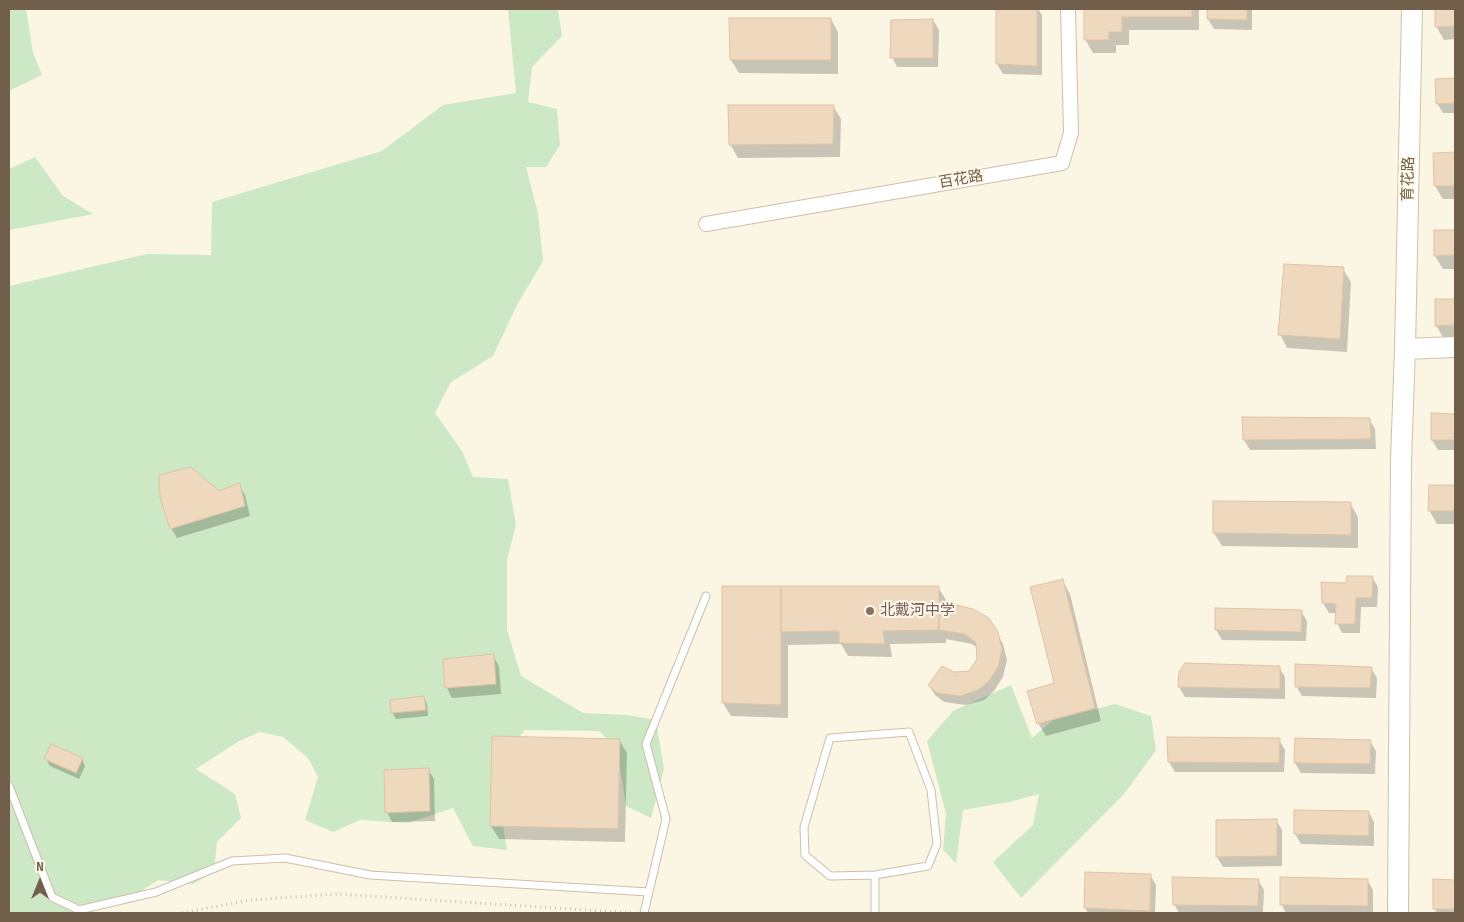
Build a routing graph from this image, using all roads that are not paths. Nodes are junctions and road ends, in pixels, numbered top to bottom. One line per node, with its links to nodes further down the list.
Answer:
1 (1068, 9): 3 (street, 百花路)
2 (1412, 9): 5 (street, 育花路)
3 (706, 224)
4 (1455, 347): 5 (street)
5 (1405, 349): 12 (street, 育花路)
6 (706, 596): 9 (lane)
7 (9, 786): 9 (lane)
8 (875, 874): 8 (lane); 11 (lane)
9 (649, 892): 10 (lane)
10 (644, 913)
11 (875, 913)
12 (1398, 913)

